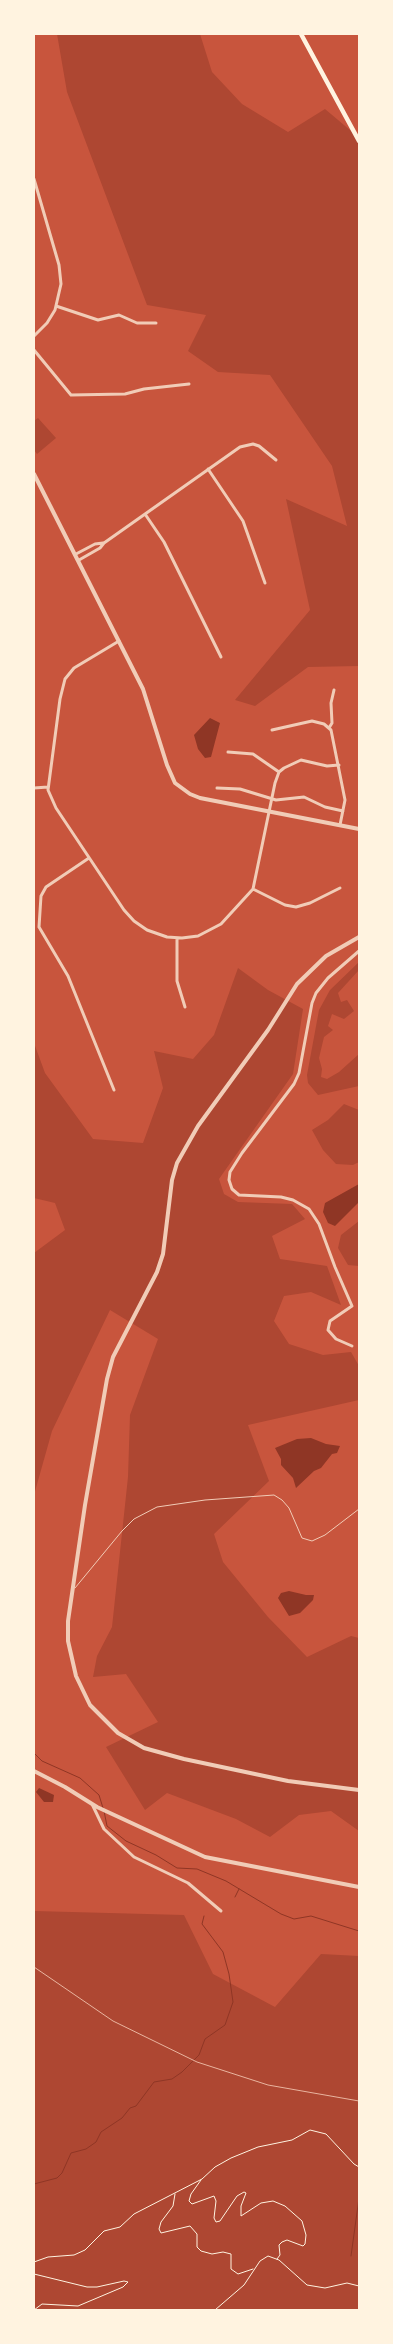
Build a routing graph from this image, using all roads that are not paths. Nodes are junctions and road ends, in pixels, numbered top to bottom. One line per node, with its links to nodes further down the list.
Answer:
1 (301, 34): 2 (main road)
2 (359, 141)
3 (34, 179): 4 (street)
4 (56, 306): 5 (street); 6 (street)
5 (156, 323)
6 (34, 336)
7 (34, 350): 8 (street)
8 (189, 384)
9 (276, 460): 10 (street)
10 (208, 469): 12 (street); 16 (street)
11 (34, 474): 14 (street)
12 (145, 514): 13 (street); 18 (street)
13 (104, 543): 14 (street); 15 (street)
14 (76, 554): 15 (street)
15 (79, 560): 17 (street)
16 (265, 583)
17 (119, 641): 25 (street); 29 (street)
18 (221, 657)
19 (334, 690): 20 (street)
20 (329, 728): 21 (street); 23 (street)
21 (272, 730)
22 (228, 752): 24 (street)
23 (338, 765): 24 (street); 30 (street)
24 (279, 772): 28 (street)
25 (48, 787): 26 (street); 33 (street)
26 (34, 788)
27 (217, 788): 28 (street)
28 (272, 800): 29 (street); 30 (street)
29 (269, 811): 31 (street); 35 (street)
30 (343, 811): 31 (street)
31 (340, 825): 32 (street)
32 (359, 829)
33 (89, 858): 37 (street); 40 (street)
34 (340, 888): 35 (street)
35 (253, 889): 37 (street)
36 (359, 937): 43 (street)
37 (177, 938): 39 (street)
38 (359, 951): 41 (street)
39 (185, 1007)
40 (114, 1090)
41 (352, 1346)
42 (359, 1509): 43 (lane)
43 (73, 1588): 45 (street)
44 (34, 1771): 46 (street)
45 (359, 1790)
46 (92, 1804): 47 (street); 48 (street)
47 (359, 1887)
48 (221, 1911)

